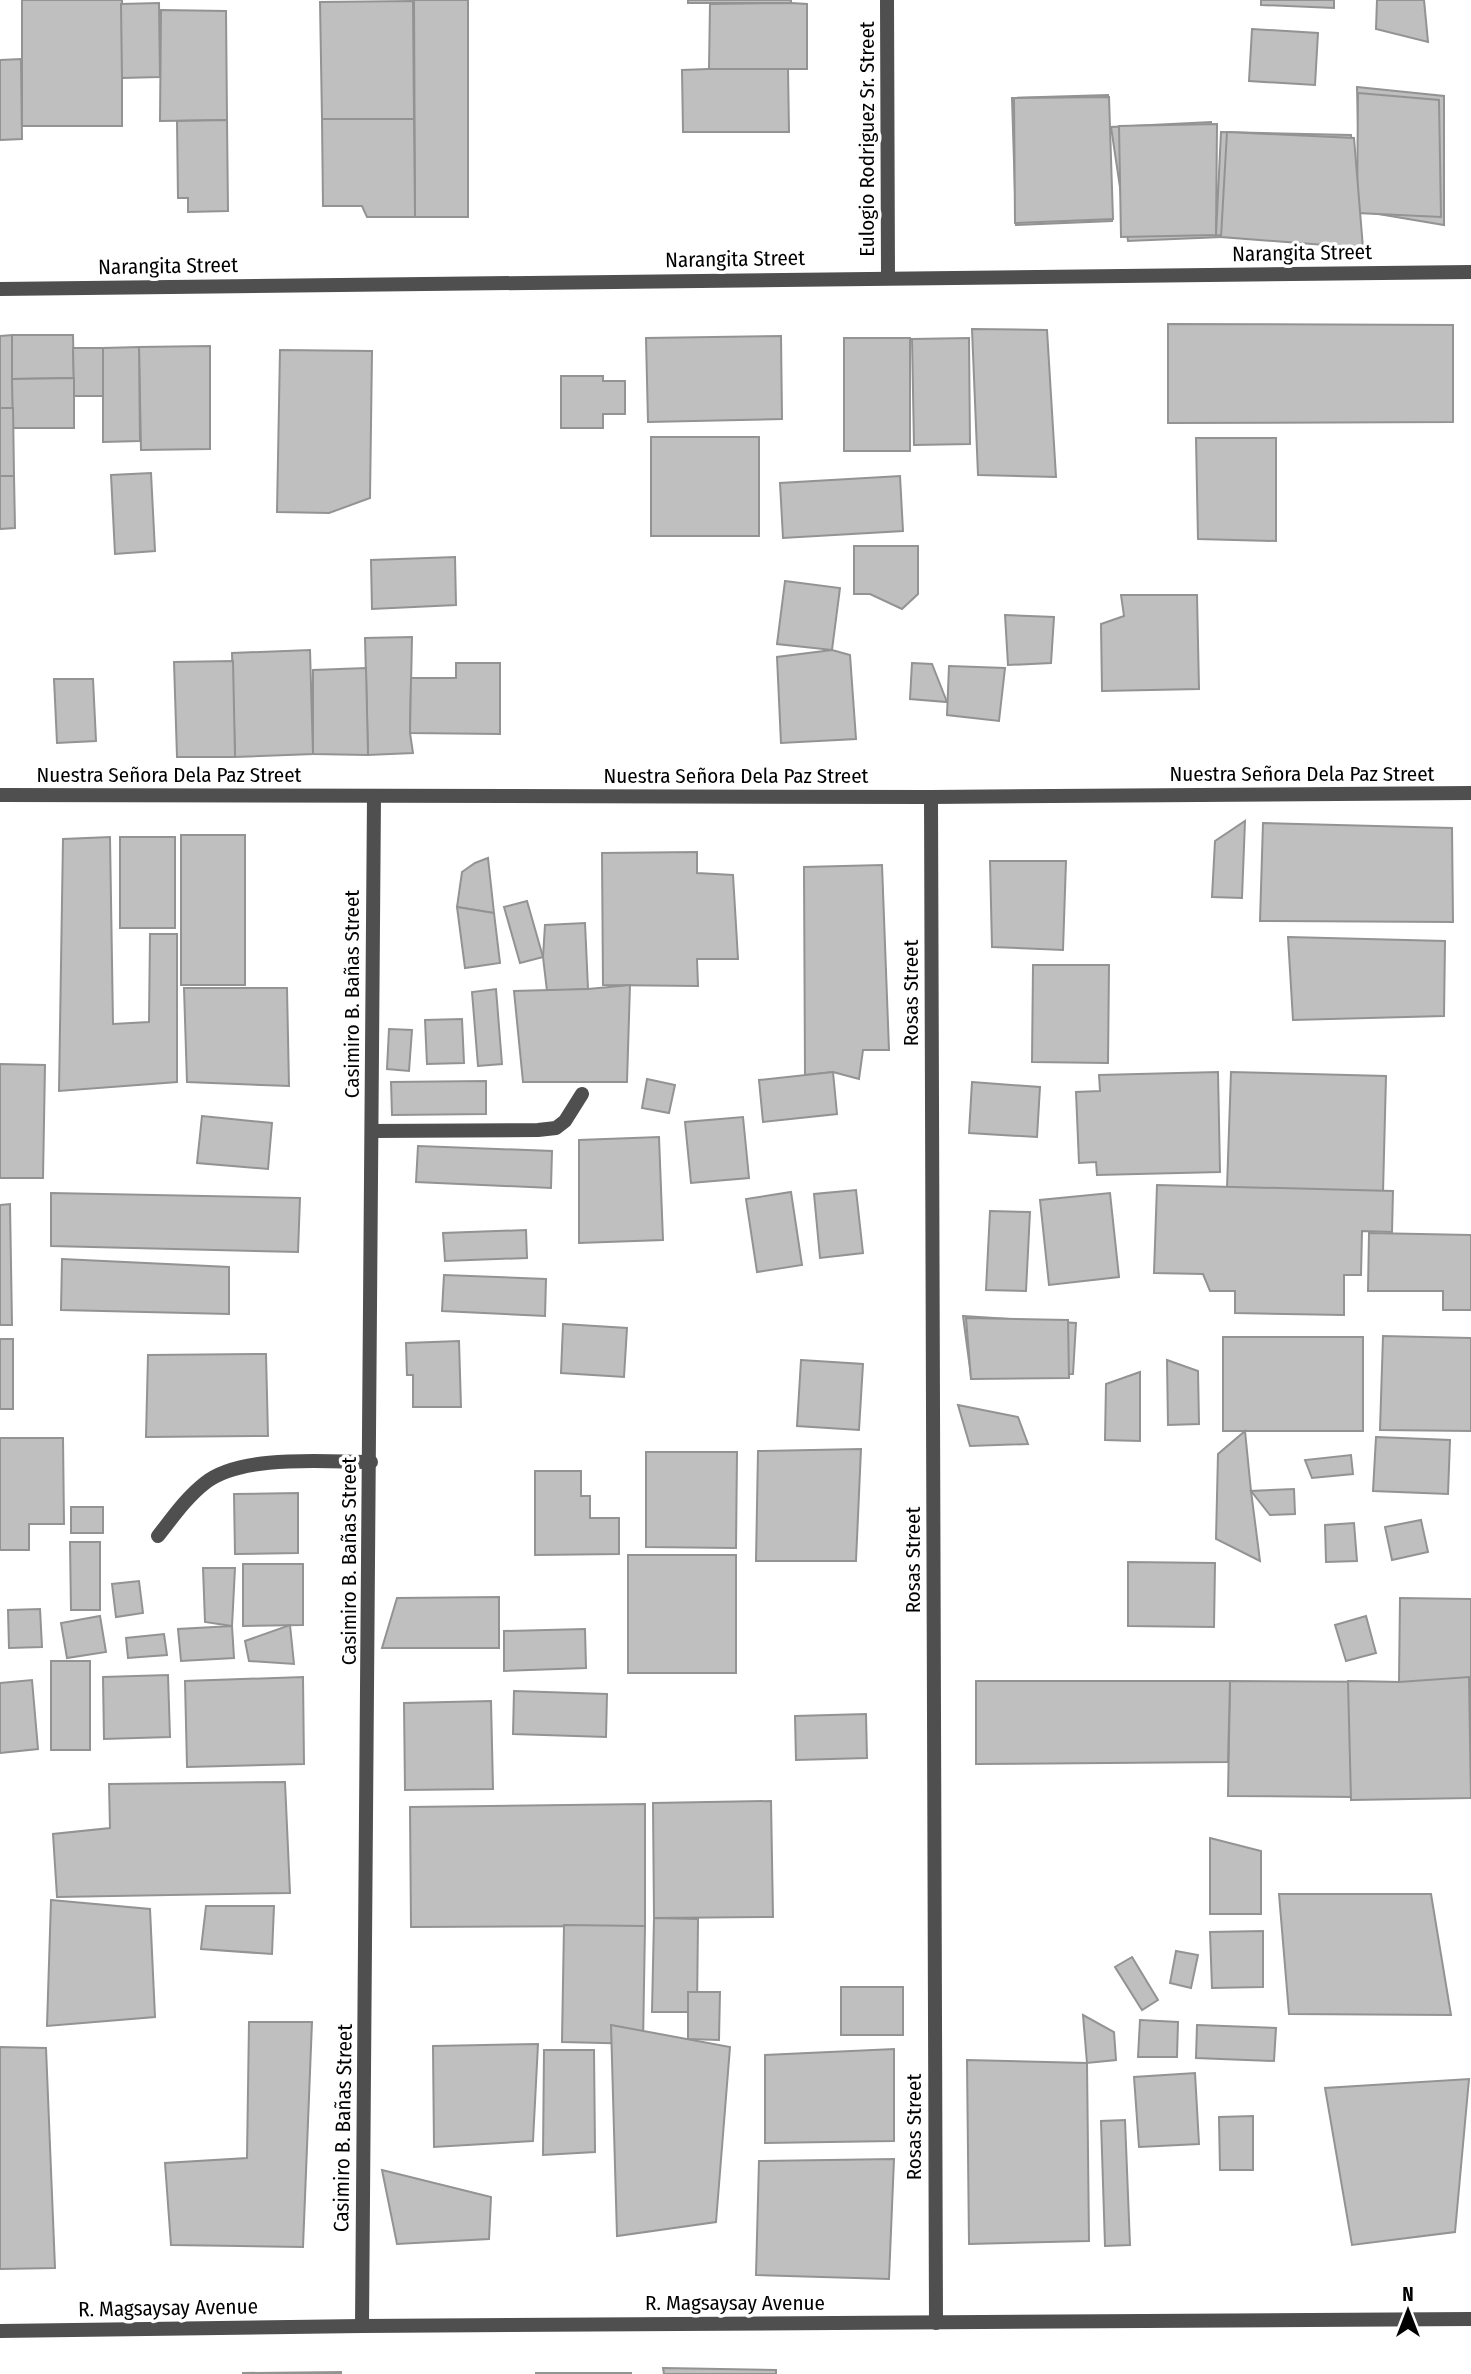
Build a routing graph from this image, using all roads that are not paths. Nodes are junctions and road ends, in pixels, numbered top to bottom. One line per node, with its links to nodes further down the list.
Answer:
1 (887, 0): 3 (street, Eulogio Rodriguez Sr. Street)
2 (1471, 272): 3 (street, Narangita Street)
3 (888, 278): 4 (street, Narangita Street)
4 (0, 289)
5 (1471, 793): 8 (street, Nuestra Señora Dela Paz Street)
6 (0, 795): 7 (street, Nuestra Señora Dela Paz Street)
7 (374, 796): 8 (street, Nuestra Señora Dela Paz Street); 10 (street, Casimiro B. Bañas Street)
8 (931, 797): 14 (street, Rosas Street)
9 (582, 1094): 10 (street)
10 (372, 1131): 11 (street, Casimiro B. Bañas Street)
11 (371, 1462): 12 (street); 15 (street, Casimiro B. Bañas Street)
12 (158, 1536)
13 (1471, 2319): 14 (street, R. Magsaysay Avenue)
14 (936, 2323): 15 (street, R. Magsaysay Avenue)
15 (362, 2326): 16 (street, R. Magsaysay Avenue)
16 (0, 2331)

